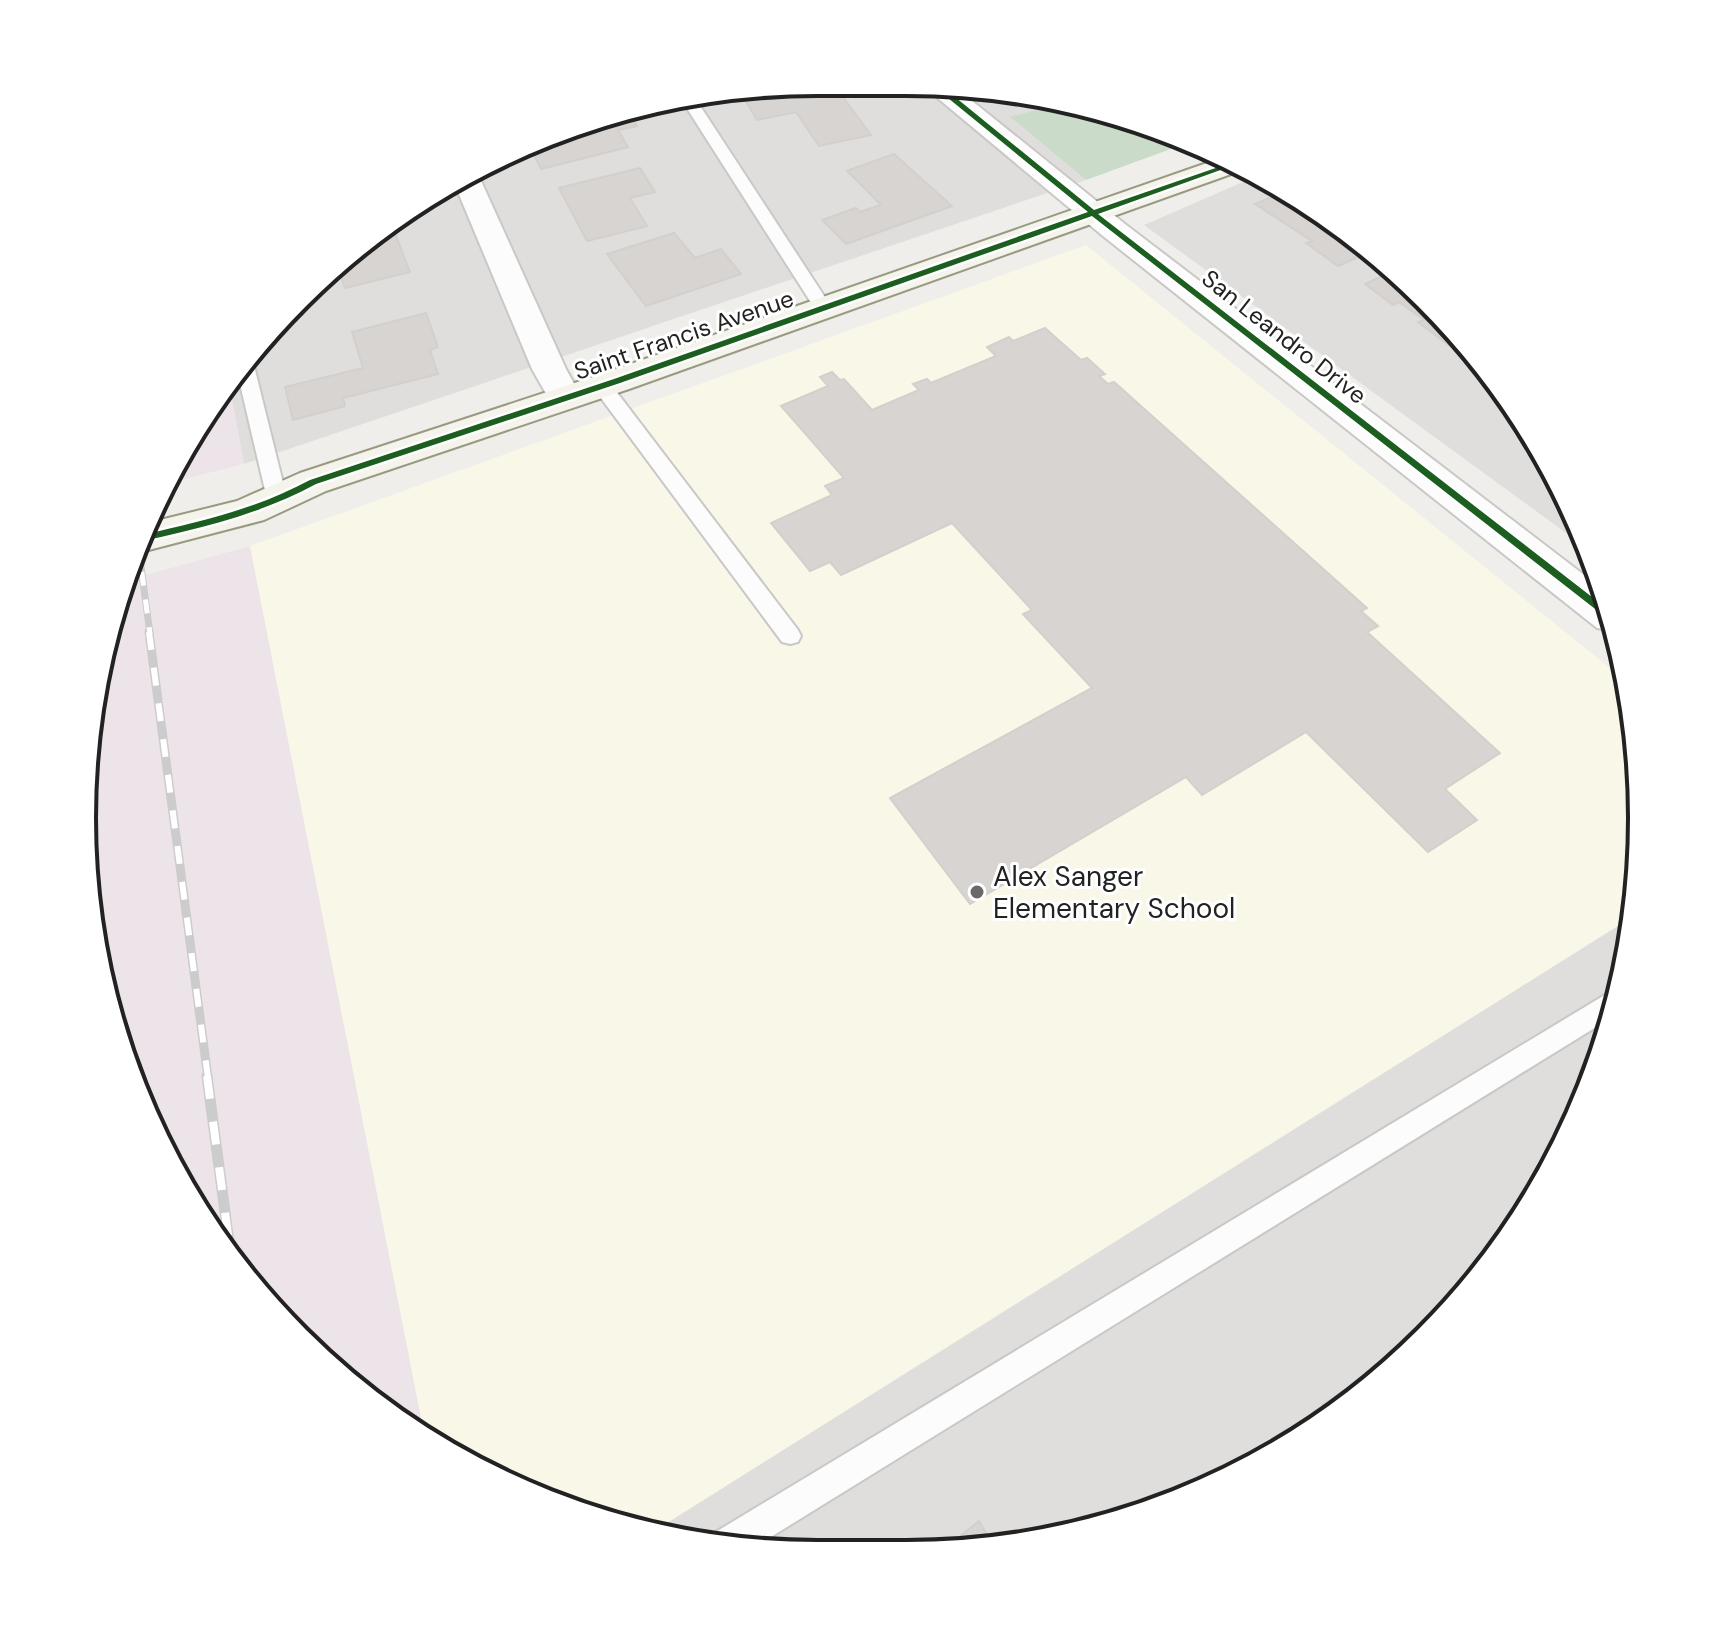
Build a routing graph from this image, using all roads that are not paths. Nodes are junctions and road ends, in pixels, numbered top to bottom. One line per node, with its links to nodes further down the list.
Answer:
1 (952, 98): 5 (street, San Leandro Drive)
2 (693, 107): 6 (lane)
3 (1220, 168): 5 (street, Saint Francis Avenue)
4 (470, 186): 9 (street)
5 (1092, 212): 6 (street, Saint Francis Avenue); 13 (street, San Leandro Drive)
6 (823, 308): 8 (street, Saint Francis Avenue)
7 (247, 375): 10 (lane)
8 (602, 386): 9 (street, Saint Francis Avenue); 14 (lane)
9 (565, 398): 10 (street, Saint Francis Avenue)
10 (276, 493): 11 (street, Saint Francis Avenue); 12 (street, Saint Francis Avenue)
11 (166, 507)
12 (154, 535)
13 (1595, 605)
14 (790, 636)
15 (1602, 1009): 16 (lane)
16 (742, 1535)

